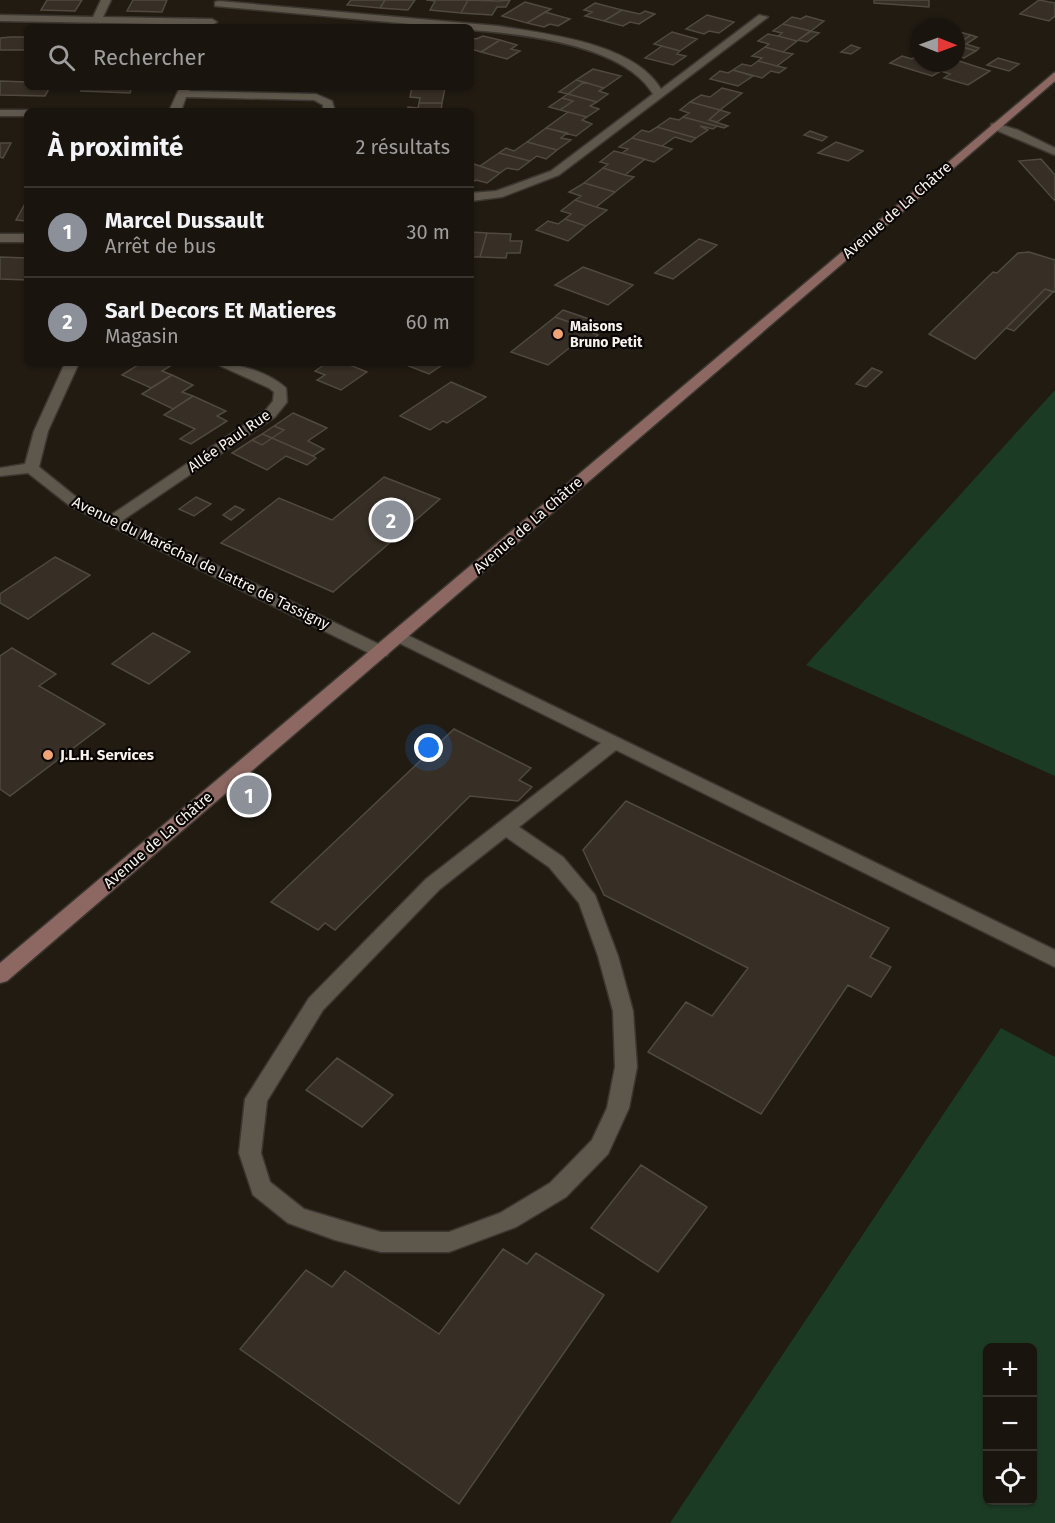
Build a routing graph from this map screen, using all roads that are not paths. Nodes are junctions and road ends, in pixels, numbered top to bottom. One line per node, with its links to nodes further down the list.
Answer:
1 (106, 0): 5 (street)
2 (220, 2): 6 (street); 7 (street)
3 (763, 17): 11 (street)
4 (0, 18): 5 (street)
5 (96, 20): 6 (street)
6 (211, 24)
7 (447, 24)
8 (474, 27): 11 (street)
9 (1055, 75): 16 (main road, Avenue de La Châtre)
10 (184, 90): 12 (street); 13 (street)
11 (659, 95): 18 (street)
12 (176, 108)
13 (329, 108)
14 (0, 113): 15 (street)
15 (24, 113)
16 (995, 126): 17 (street); 26 (main road, Avenue de La Châtre)
17 (1055, 152)
18 (474, 197)
19 (0, 238): 20 (street)
20 (24, 238)
21 (71, 366): 23 (street)
22 (228, 366): 25 (street, Allée Paul Rue)
23 (31, 468): 24 (street); 25 (street, Avenue du Maréchal de Lattre de Tassigny)
24 (0, 472)
25 (112, 521): 27 (street, Avenue du Maréchal de Lattre de Tassigny)
26 (399, 636): 27 (main road, Avenue de La Châtre); 28 (street)
27 (381, 652): 31 (main road, Avenue de La Châtre)
28 (615, 742): 29 (street); 30 (street)
29 (506, 827): 29 (street)
30 (1055, 959)
31 (0, 975)

